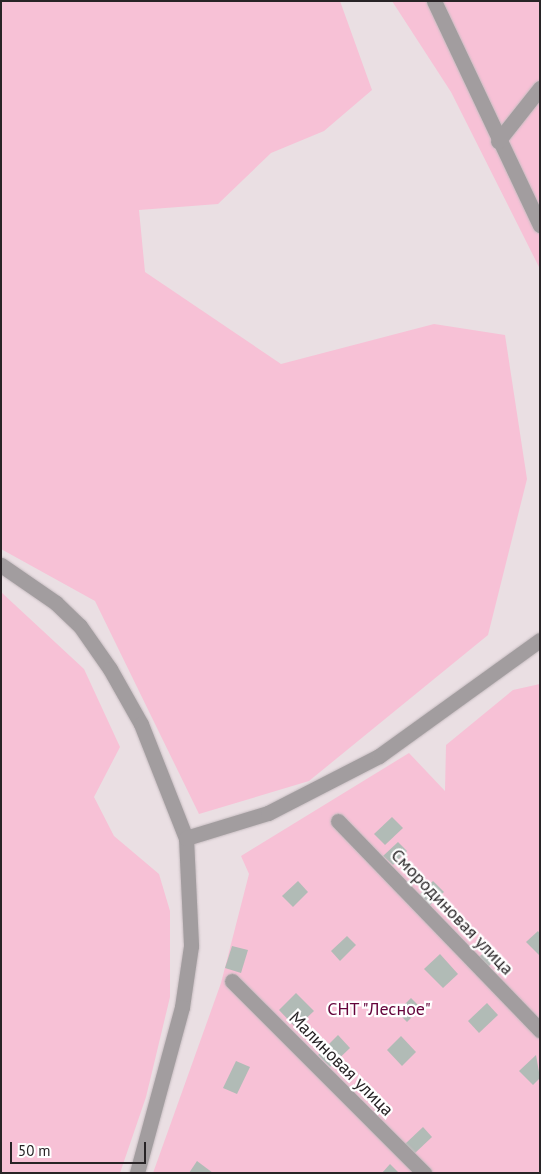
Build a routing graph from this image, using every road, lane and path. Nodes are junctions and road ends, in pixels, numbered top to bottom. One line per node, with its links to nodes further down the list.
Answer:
1 (434, 1): 3 (street)
2 (540, 88): 3 (street)
3 (498, 141): 4 (street)
4 (540, 225)
5 (1, 566): 8 (street)
6 (540, 640): 8 (street)
7 (338, 821): 10 (street, Смородиновая улица)
8 (186, 838): 11 (street)
9 (232, 981): 12 (street, Малиновая улица)
10 (540, 1030)
11 (137, 1173)
12 (424, 1173)

